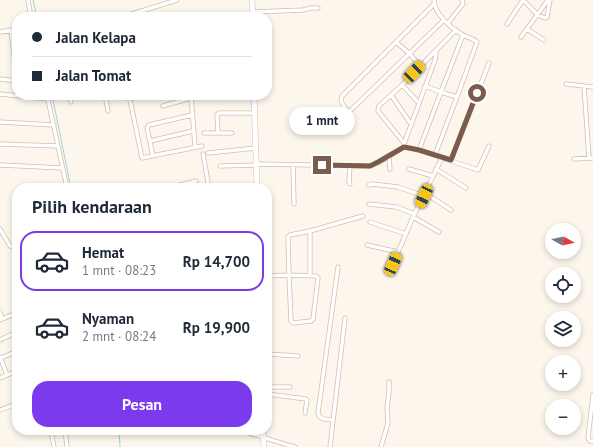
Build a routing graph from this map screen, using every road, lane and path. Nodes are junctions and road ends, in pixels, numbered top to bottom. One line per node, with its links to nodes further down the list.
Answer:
1 (28, 0): 9 (street)
2 (177, 0): 10 (street)
3 (252, 0): 11 (street)
4 (462, 0): 15 (street)
5 (523, 0): 13 (street); 16 (street)
6 (549, 0): 13 (street); 13 (street)
7 (434, 2): 14 (street); 25 (street)
8 (318, 8): 12 (street)
9 (30, 12)
10 (138, 12)
11 (256, 12)
12 (272, 12)
13 (538, 14): 17 (street)
14 (444, 20): 15 (street); 27 (street)
15 (448, 23): 19 (street)
16 (507, 24)
17 (527, 29): 22 (street); 24 (street)
18 (11, 30): 20 (street); 23 (street)
19 (456, 30): 21 (street); 26 (street)
20 (0, 32)
21 (463, 35): 37 (street); 41 (street)
22 (521, 37)
23 (12, 38)
24 (544, 40)
25 (396, 42): 27 (street); 27 (street)
26 (436, 51): 29 (street); 34 (street)
27 (410, 54): 29 (street)
28 (488, 65): 77 (street)
29 (420, 66): 33 (street)
30 (0, 79): 31 (street)
31 (12, 80)
32 (566, 84): 35 (street)
33 (402, 85): 40 (street); 48 (street)
34 (425, 86): 37 (street); 48 (street)
35 (584, 86): 36 (street); 75 (street)
36 (593, 86)
37 (441, 92): 41 (street); 68 (street)
38 (0, 94): 39 (street)
39 (12, 95)
40 (390, 95): 54 (street); 62 (street)
41 (457, 97): 71 (street)
42 (49, 100): 55 (street)
43 (106, 100): 50 (street)
44 (130, 100): 72 (street)
45 (180, 100): 49 (street)
46 (191, 100): 52 (street)
47 (254, 100): 51 (street)
48 (419, 103): 54 (street)
49 (164, 106)
50 (108, 110)
51 (255, 112): 57 (street); 67 (street)
52 (192, 115): 56 (street); 60 (street)
53 (0, 122): 55 (street)
54 (412, 124): 62 (street)
55 (54, 125): 63 (street)
56 (193, 131): 60 (street); 66 (street)
57 (218, 132): 58 (street); 59 (street)
58 (204, 133)
59 (232, 133)
60 (150, 141): 72 (street)
61 (0, 144): 63 (street)
62 (404, 145): 68 (street); 73 (street)
63 (58, 146): 83 (street)
64 (202, 146): 66 (street)
65 (489, 146): 77 (street)
66 (195, 147): 72 (street)
67 (256, 148): 69 (street); 79 (street)
68 (419, 150): 71 (street)
69 (208, 153)
70 (203, 154): 91 (street)
71 (435, 155): 74 (street)
72 (153, 156)
73 (389, 156): 82 (street); 84 (street)
74 (442, 158): 77 (street); 86 (street)
75 (591, 158): 76 (street)
76 (574, 159)
77 (451, 160)
78 (0, 165): 83 (street)
79 (256, 165): 80 (street); 81 (street); 92 (street)
80 (293, 165): 82 (street); 97 (street)
81 (220, 166)
82 (350, 166): 93 (street)
83 (63, 168): 89 (street)
84 (390, 169)
85 (409, 169): 87 (street)
86 (436, 169): 87 (street); 95 (street)
87 (433, 176): 96 (street)
88 (196, 180): 90 (street)
89 (66, 183)
90 (186, 183)
91 (208, 183)
92 (257, 183)
93 (350, 184)
94 (369, 185): 96 (street)
95 (466, 188)
96 (424, 195): 99 (street); 101 (street)
97 (294, 204)
98 (369, 204): 101 (street)
99 (451, 210)
100 (363, 216): 104 (street)
101 (414, 216): 105 (street); 106 (street)
102 (370, 222): 106 (street)
103 (0, 229): 108 (street)
104 (310, 231): 112 (street); 113 (street)
105 (438, 232)
106 (406, 234): 109 (street)
107 (367, 245): 109 (street)
108 (12, 246)
109 (398, 252): 110 (street)
110 (393, 264)
111 (338, 267): 136 (street)
112 (289, 275): 113 (street); 113 (street); 114 (street)
113 (310, 275)
114 (272, 276)
115 (0, 312): 118 (street)
116 (12, 315): 118 (street)
117 (345, 318): 136 (street)
118 (1, 319)
119 (12, 334): 120 (street)
120 (0, 340)
121 (12, 353): 124 (street)
122 (272, 354): 123 (street)
123 (298, 356)
124 (0, 357): 126 (street)
125 (12, 373): 126 (street)
126 (7, 375): 127 (street)
127 (0, 378)
128 (389, 382): 147 (street)
129 (272, 387): 130 (street)
130 (290, 387)
131 (593, 394): 141 (street)
132 (272, 395): 135 (street)
133 (12, 406): 134 (street)
134 (0, 410)
135 (305, 413)
136 (332, 420): 146 (street)
137 (52, 435): 142 (street)
138 (66, 435): 143 (street)
139 (259, 435): 140 (street)
140 (263, 436): 144 (street); 145 (street)
141 (593, 442)
142 (54, 447)
143 (67, 447)
144 (264, 447)
145 (295, 447)
146 (330, 447)
147 (381, 447)

